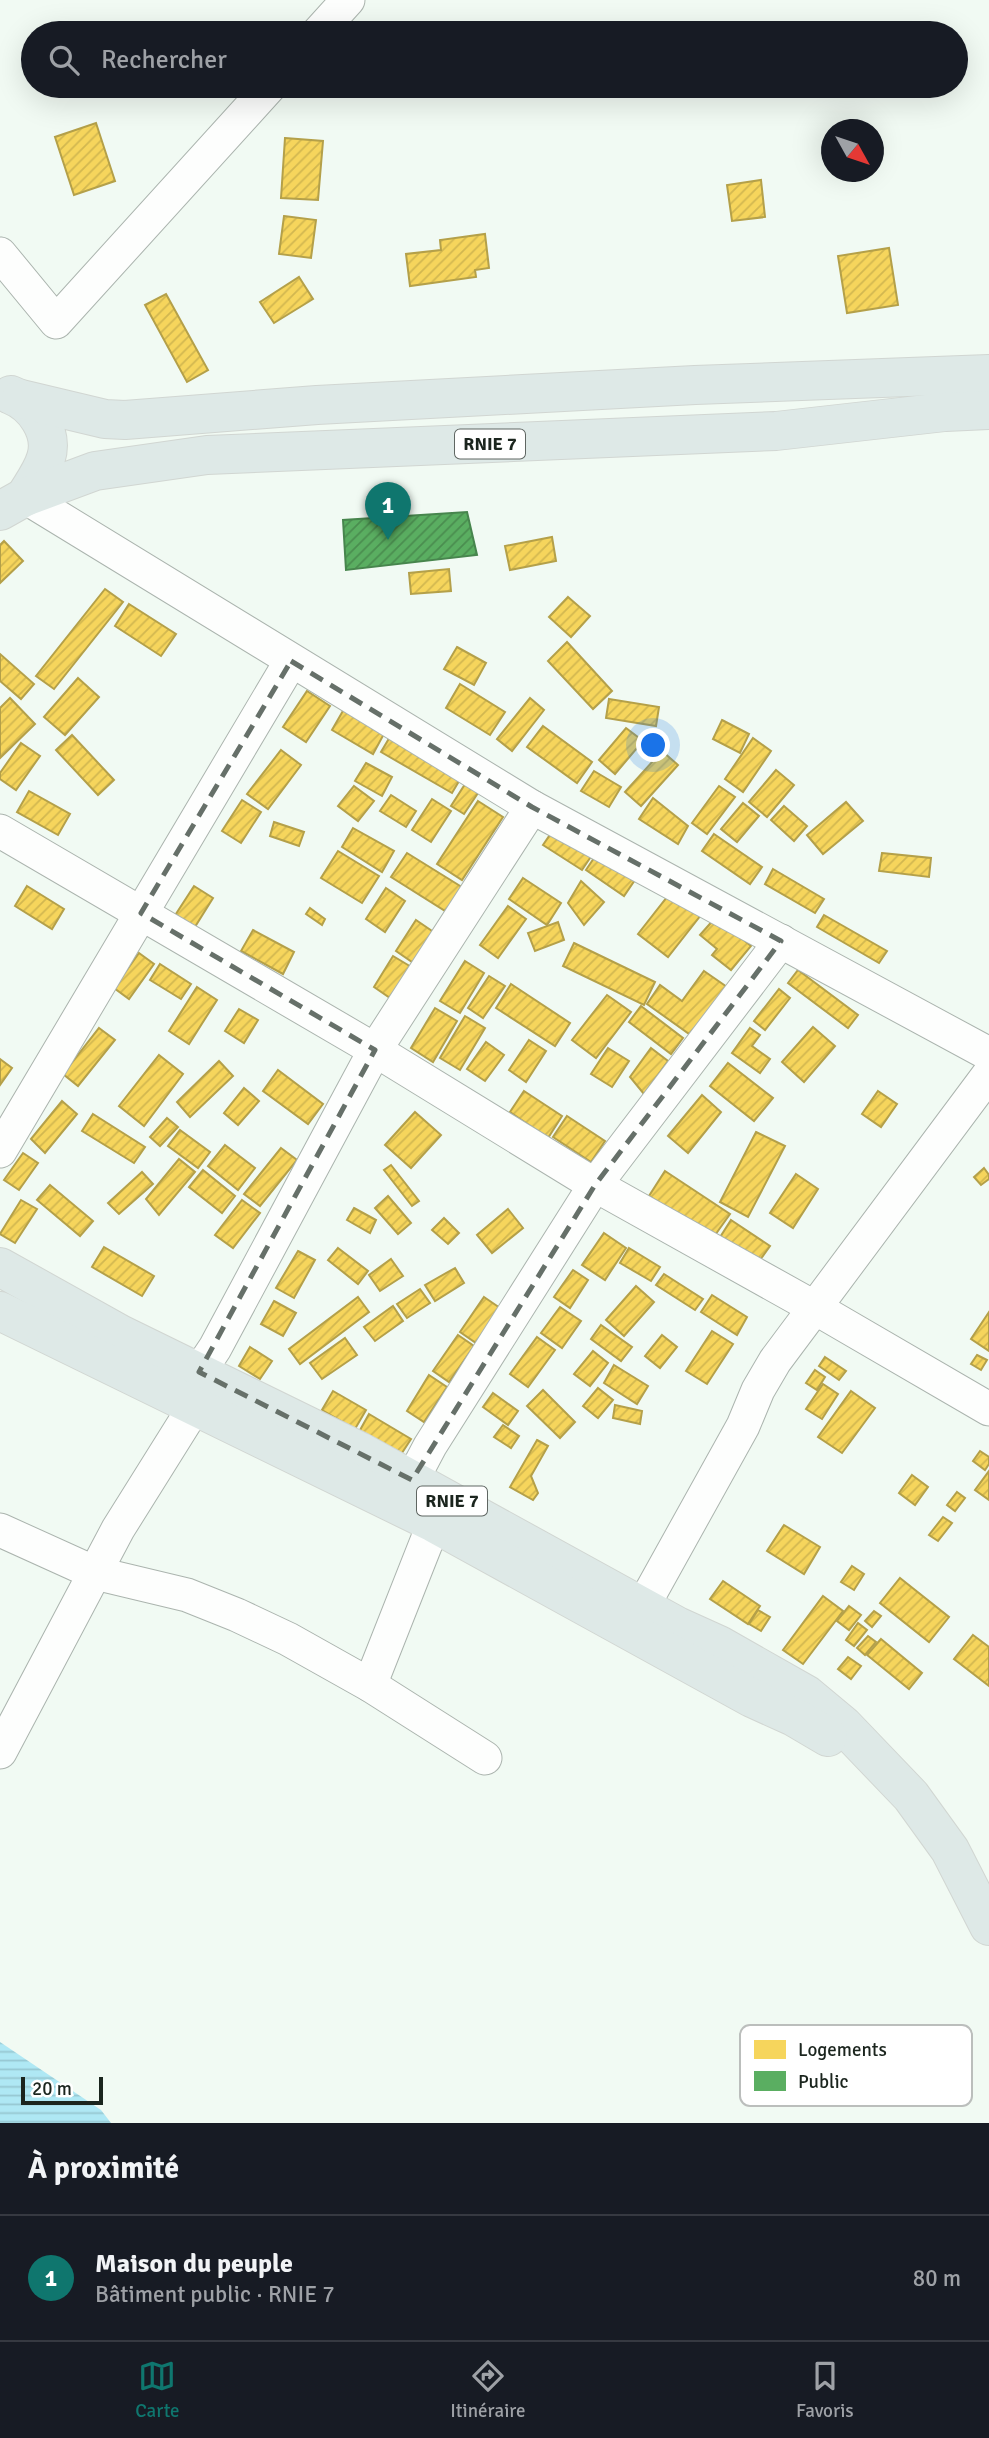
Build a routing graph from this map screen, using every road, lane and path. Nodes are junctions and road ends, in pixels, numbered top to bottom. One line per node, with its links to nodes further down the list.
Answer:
1 (348, 0): 2 (street)
2 (329, 21)
3 (259, 98): 4 (street)
4 (0, 254)
5 (989, 374): 6 (main road)
6 (11, 395): 8 (main road)
7 (989, 410): 8 (main road, RNIE 7 / RNIE 7)
8 (12, 504): 9 (street)
9 (291, 661): 10 (street); 12 (street)
10 (532, 807): 13 (street); 14 (street)
11 (0, 831): 12 (street)
12 (141, 914): 14 (street); 17 (street)
13 (781, 941): 15 (street); 18 (street)
14 (375, 1050): 18 (street); 22 (street)
15 (989, 1054)
16 (989, 1074): 20 (street)
17 (0, 1151)
18 (595, 1185): 20 (street); 24 (street)
19 (0, 1267): 22 (main road, RNIE 7 / RNIE 7)
20 (817, 1308): 23 (street); 28 (street)
21 (0, 1311): 22 (main road, RNIE 7 / RNIE 7)
22 (197, 1389): 24 (main road, RNIE 7 / RNIE 7); 25 (main road, RNIE 7 / RNIE 7); 27 (street)
23 (989, 1409)
24 (412, 1480): 28 (main road, RNIE 7 / RNIE 7)
25 (433, 1523): 29 (street); 32 (main road, RNIE 7 / RNIE 7)
26 (0, 1530): 27 (street)
27 (95, 1573): 29 (street); 30 (street)
28 (643, 1606): 32 (main road, RNIE 7 / RNIE 7)
29 (370, 1685): 31 (street)
30 (0, 1752)
31 (485, 1758)
32 (881, 1768): 33 (main road)
33 (989, 1926)

